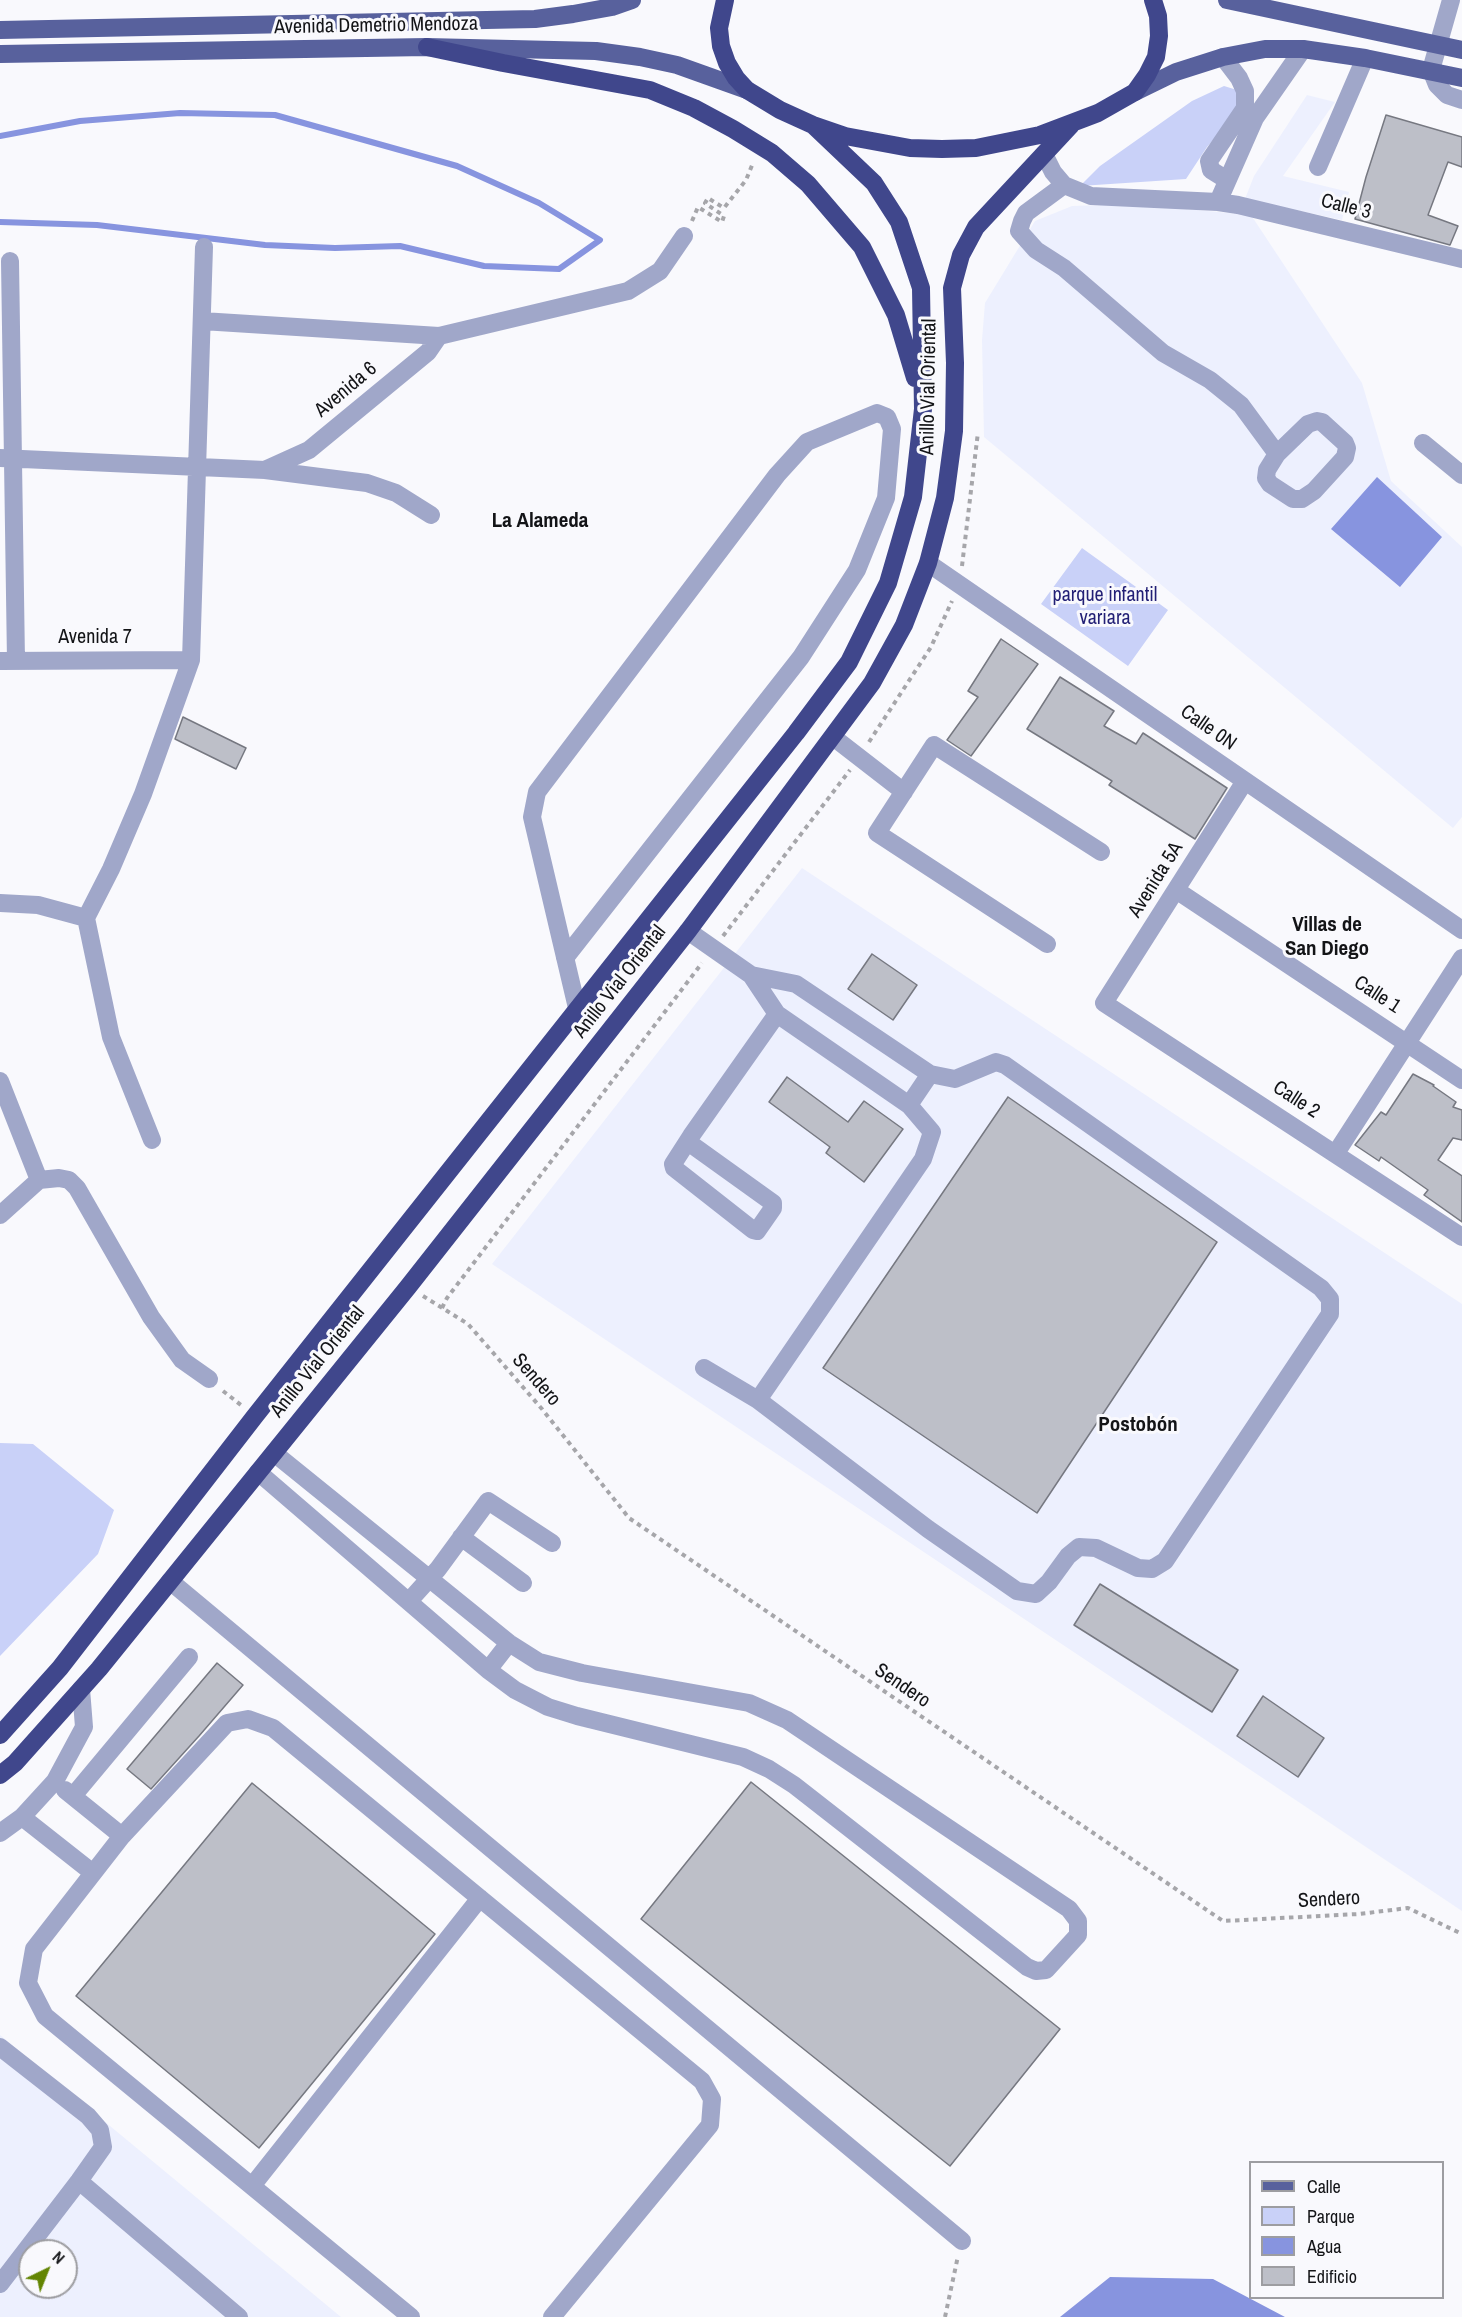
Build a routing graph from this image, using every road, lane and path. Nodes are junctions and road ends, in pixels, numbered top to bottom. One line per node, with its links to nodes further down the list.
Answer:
1 (632, 0): 7 (main road, Avenida Demetrio Mendoza)
2 (725, 0): 17 (highway)
3 (1154, 0): 18 (highway)
4 (1227, 0): 6 (main road)
5 (1451, 0): 8 (street)
6 (1248, 3): 8 (main road)
7 (0, 30)
8 (1437, 44): 11 (main road); 15 (street)
9 (427, 46): 12 (main road, Avenida Demetrio Mendoza); 17 (main road, Avenida Demetrio Mendoza); 22 (highway)
10 (1303, 49): 13 (main road); 14 (main road); 25 (street)
11 (1462, 50)
12 (0, 54)
13 (1223, 57): 18 (main road); 25 (street)
14 (1365, 58): 15 (main road); 24 (street)
15 (1431, 70): 16 (main road); 19 (street)
16 (1462, 78)
17 (747, 90): 21 (highway)
18 (1135, 92): 20 (highway)
19 (1462, 100)
20 (1071, 124): 21 (highway); 23 (highway, Anillo Vial Oriental)
21 (813, 125): 34 (highway, Anillo Vial Oriental)
22 (760, 146): 28 (path); 34 (highway)
23 (1044, 154): 26 (street); 44 (highway, Anillo Vial Oriental)
24 (1318, 167)
25 (1227, 180): 27 (street)
26 (1064, 185): 27 (street, Calle 3); 37 (street)
27 (1218, 202): 30 (street, Calle 3)
28 (684, 236): 33 (street)
29 (204, 247): 32 (street)
30 (1462, 259)
31 (10, 261): 38 (street)
32 (202, 321): 33 (street); 39 (street)
33 (439, 336): 40 (street, Avenida 6)
34 (922, 409): 64 (highway, Anillo Vial Oriental)
35 (978, 432): 45 (path)
36 (1423, 443): 41 (street)
37 (1277, 453): 37 (street)
38 (6, 458): 39 (street, Avenida 6); 43 (street)
39 (197, 467): 40 (street, Avenida 6); 46 (street)
40 (265, 470): 42 (street)
41 (1462, 475)
42 (431, 515)
43 (7, 551): 47 (street)
44 (928, 563): 45 (street, Calle 0N); 48 (highway, Anillo Vial Oriental)
45 (960, 584): 49 (path); 50 (street, Calle 0N)
46 (191, 660): 47 (street, Avenida 7); 55 (street)
47 (8, 661)
48 (833, 737): 49 (street); 57 (highway, Anillo Vial Oriental)
49 (859, 757): 51 (street); 59 (path)
50 (1245, 781): 53 (street, Avenida 5A); 56 (street, Calle 0N)
51 (904, 792): 52 (street); 58 (street)
52 (1101, 852)
53 (1176, 890): 63 (street, Avenida 5A); 66 (street, Calle 1)
54 (0, 903): 55 (street)
55 (86, 918): 71 (street)
56 (1462, 930)
57 (688, 931): 59 (street); 77 (highway, Anillo Vial Oriental)
58 (1047, 944)
59 (714, 948): 62 (street); 78 (path)
60 (565, 958): 60 (street); 64 (street)
61 (1462, 958): 66 (street)
62 (752, 975): 65 (street); 67 (street)
63 (1104, 1003): 73 (street, Calle 2)
64 (577, 1008): 82 (highway, Anillo Vial Oriental)
65 (777, 1014): 70 (street); 72 (street)
66 (1408, 1042): 68 (street, Calle 1); 73 (street)
67 (930, 1074): 70 (street); 81 (street)
68 (1462, 1080)
69 (0, 1081): 74 (street)
70 (909, 1105): 81 (street)
71 (152, 1140)
72 (688, 1142): 72 (street)
73 (1336, 1153): 76 (street, Calle 2)
74 (39, 1180): 75 (street); 80 (street)
75 (0, 1215)
76 (1462, 1237)
77 (408, 1287): 78 (path, Sendero); 83 (highway, Anillo Vial Oriental)
78 (442, 1308): 104 (path, Sendero)
79 (704, 1368): 81 (street)
80 (208, 1379): 82 (path)
81 (758, 1400)
82 (255, 1416): 95 (highway, Anillo Vial Oriental)
83 (274, 1453): 84 (highway, Anillo Vial Oriental); 87 (street)
84 (258, 1472): 88 (highway, Anillo Vial Oriental); 90 (street)
85 (461, 1538): 86 (street); 87 (street); 89 (street)
86 (552, 1543)
87 (430, 1578): 90 (street); 91 (street)
88 (170, 1581): 94 (highway, Anillo Vial Oriental); 108 (street)
89 (523, 1583)
90 (410, 1600): 93 (street)
91 (509, 1643): 93 (street); 93 (street)
92 (189, 1657): 98 (street)
93 (488, 1670)
94 (81, 1689): 96 (highway, Anillo Vial Oriental); 97 (street)
95 (0, 1735)
96 (0, 1775)
97 (55, 1781): 98 (street); 99 (street)
98 (73, 1796): 101 (street)
99 (22, 1817): 100 (street); 102 (street)
100 (0, 1833)
101 (122, 1836): 102 (street); 103 (street)
102 (93, 1873): 107 (street)
103 (480, 1898): 107 (street); 112 (street)
104 (1462, 1934)
105 (3, 2054): 106 (street)
106 (79, 2181): 109 (street); 110 (street)
107 (252, 2186): 111 (street)
108 (962, 2241): 113 (path)
109 (0, 2284)
110 (239, 2317)
111 (411, 2317)
112 (552, 2317)
113 (945, 2317)

